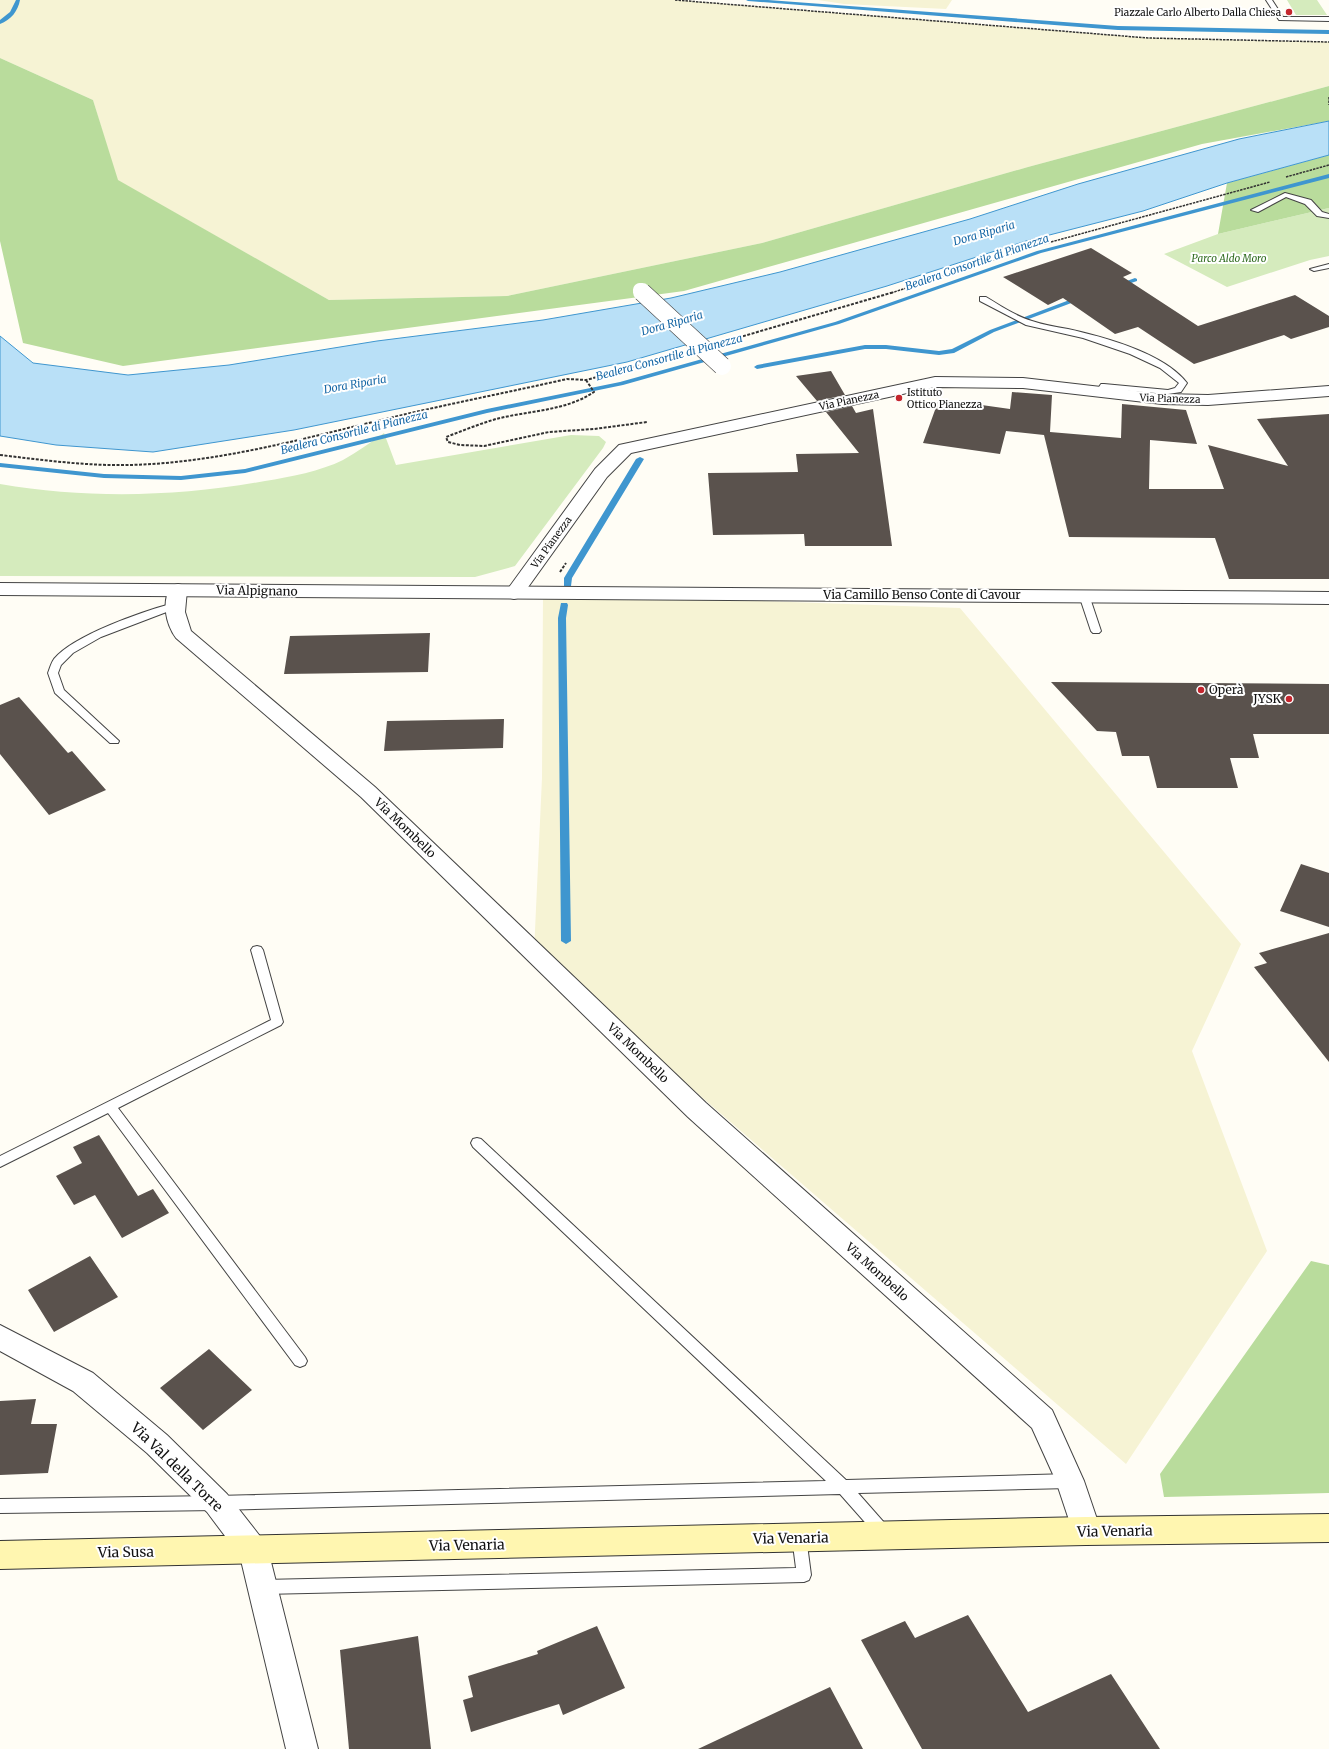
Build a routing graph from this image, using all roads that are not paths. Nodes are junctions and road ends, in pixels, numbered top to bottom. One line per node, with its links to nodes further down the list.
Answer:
1 (1269, 0): 2 (lane)
2 (1329, 19)
3 (1255, 210): 4 (lane)
4 (1329, 216)
5 (1329, 266): 6 (lane)
6 (1314, 269)
7 (640, 290): 9 (street, bridge)
8 (983, 299): 11 (lane)
9 (722, 366)
10 (1329, 391): 11 (street, Via Pianezza)
11 (1099, 392): 13 (street, Via Pianezza)
12 (0, 589): 15 (street, Via Alpignano)
13 (514, 593): 14 (street, Via Camillo Benso Conte di Cavour); 15 (street, Via Alpignano)
14 (1084, 595): 16 (street, Via Camillo Benso Conte di Cavour); 17 (lane)
15 (176, 598): 18 (lane); 25 (street, Via Mombello)
16 (1329, 598)
17 (1096, 632)
18 (114, 741)
19 (257, 950): 20 (lane)
20 (110, 1106): 22 (lane); 24 (lane)
21 (478, 1143): 26 (lane)
22 (0, 1162)
23 (0, 1337): 27 (street, Via Val della Torre)
24 (300, 1361)
25 (1070, 1481): 26 (lane); 30 (street, Via Mombello)
26 (843, 1487): 27 (lane); 31 (lane)
27 (217, 1503): 28 (lane); 33 (street, Via Val della Torre)
28 (0, 1506)
29 (1329, 1528): 30 (main road, Via Venaria)
30 (1086, 1531): 31 (main road, Via Venaria)
31 (886, 1536): 32 (main road, Via Venaria)
32 (800, 1537): 33 (main road, Via Venaria); 35 (lane)
33 (253, 1550): 34 (main road, Via Susa); 35 (street, Via Val della Torre)
34 (0, 1555)
35 (263, 1587): 36 (street, Via Val della Torre)
36 (302, 1749)

